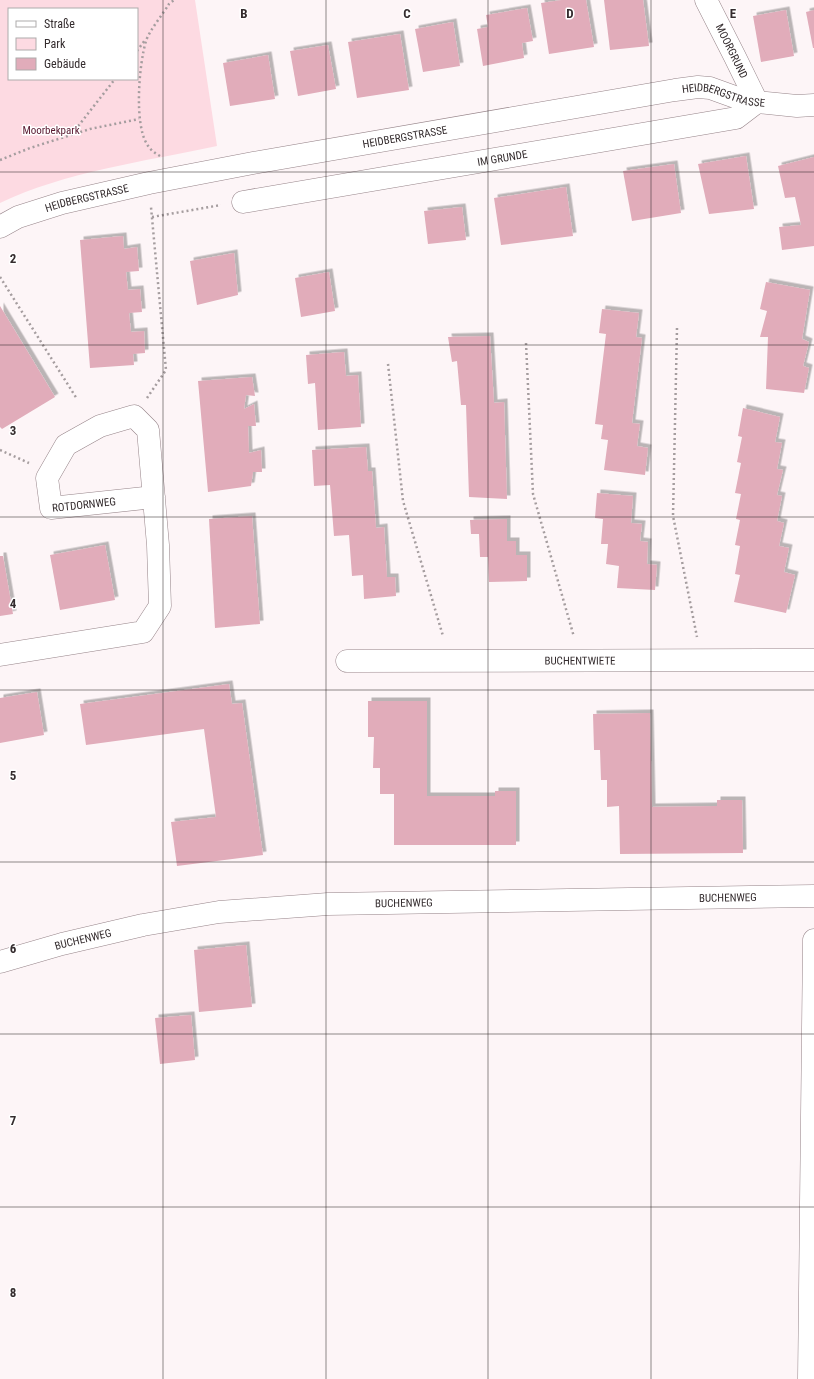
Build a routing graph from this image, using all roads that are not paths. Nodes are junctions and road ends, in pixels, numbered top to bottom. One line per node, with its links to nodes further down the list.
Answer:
1 (706, 0): 2 (street, MOORGRUND)
2 (757, 102): 3 (street, HEIDBERGSTRASSE); 4 (street, IM GRUNDE); 5 (street, HEIDBERGSTRASSE)
3 (814, 105)
4 (243, 202)
5 (0, 227)
6 (154, 497): 6 (street, ROTDORNWEG); 7 (street)
7 (0, 655)
8 (814, 660): 9 (street, BUCHENTWIETE)
9 (347, 661)
10 (814, 896): 12 (street, BUCHENWEG)
11 (814, 940): 13 (street)
12 (0, 962)
13 (809, 1379)

